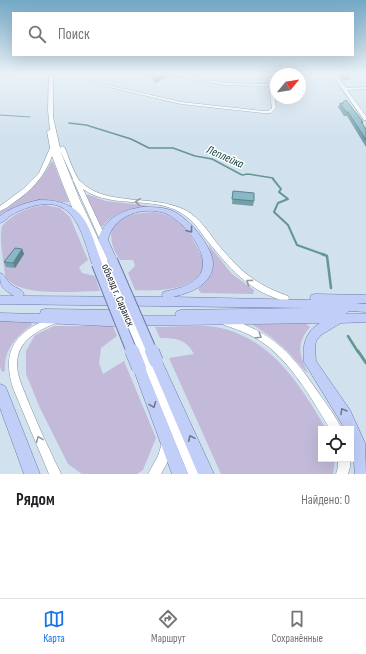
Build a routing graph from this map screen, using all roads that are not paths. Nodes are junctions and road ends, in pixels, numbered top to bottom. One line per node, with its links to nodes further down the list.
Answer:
1 (51, 95): 5 (street)
2 (148, 95): 4 (street)
3 (349, 95): 6 (street)
4 (273, 104)
5 (51, 114): 8 (street, объезд г. Саранск); 9 (street)
6 (364, 114): 7 (street)
7 (366, 119)
8 (54, 134): 10 (street); 15 (street, объезд г. Саранск)
9 (52, 149): 11 (street); 12 (street)
10 (75, 180): 14 (street); 20 (street, one-way to 10)
11 (0, 209)
12 (79, 217): 13 (main road); 15 (main road)
13 (0, 220)
14 (103, 240): 15 (main road); 19 (main road, one-way to 19)
15 (105, 262): 30 (main road, bridge); 30 (main road, bridge)
16 (0, 277): 17 (main road)
17 (19, 294): 18 (main road); 19 (main road)
18 (0, 295)
19 (167, 296): 20 (main road)
20 (284, 298): 21 (main road)
21 (366, 298)
22 (0, 300): 23 (main road)
23 (361, 308): 24 (main road)
24 (0, 311)
25 (0, 317): 28 (main road)
26 (346, 318): 27 (main road); 29 (main road); 42 (main road, one-way to 26)
27 (366, 318)
28 (60, 319): 29 (main road); 36 (street, one-way to 28)
29 (223, 320): 32 (street, one-way to 32)
30 (147, 364): 33 (main road, one-way to 33); 39 (street); 40 (main road, one-way to 30)
31 (0, 390): 35 (main road)
32 (334, 426)
33 (167, 442): 37 (street); 38 (main road)
34 (344, 462): 41 (street)
35 (32, 474)
36 (55, 474)
37 (154, 474)
38 (180, 474)
39 (194, 474)
40 (206, 474)
41 (342, 474)
42 (363, 474)

